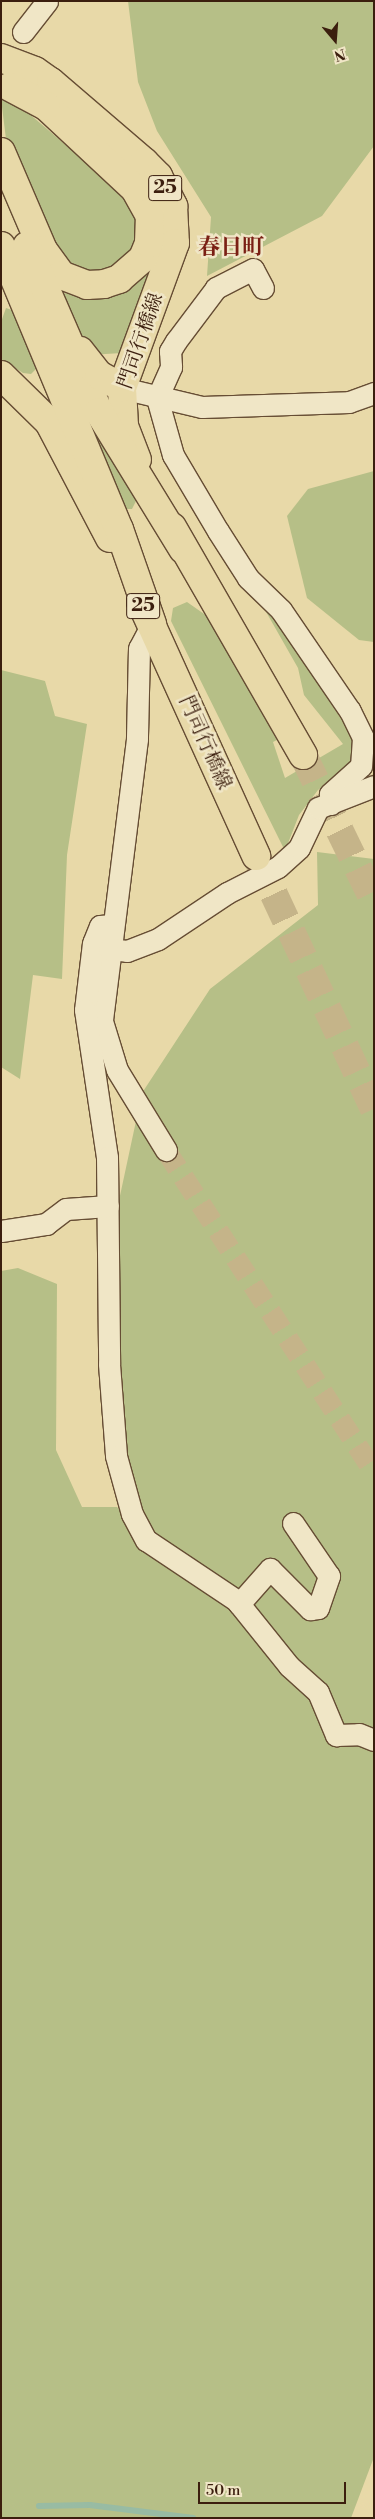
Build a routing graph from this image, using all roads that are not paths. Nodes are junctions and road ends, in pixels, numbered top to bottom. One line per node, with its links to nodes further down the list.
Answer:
1 (47, 1): 2 (street)
2 (23, 32)
3 (1, 58): 11 (main road, 門司行橋線 / 25)
4 (10, 86): 5 (main road)
5 (1, 152)
6 (1, 166): 9 (main road)
7 (1, 246): 15 (main road)
8 (262, 288): 13 (street)
9 (44, 291): 11 (main road); 14 (main road)
10 (2, 376): 15 (main road, 門司行橋線 / 25)
11 (122, 388): 13 (street); 14 (main road, 門司行橋線 / 25)
12 (374, 393): 13 (street)
13 (157, 398): 18 (street)
14 (184, 549): 16 (main road, 門司行橋線 / 25)
15 (152, 624): 19 (main road, 門司行橋線 / 25); 20 (street)
16 (303, 755)
17 (374, 786): 18 (street)
18 (331, 804): 21 (street)
19 (256, 856)
20 (112, 925): 21 (street); 23 (street)
21 (109, 949): 22 (street)
22 (166, 1150)
23 (108, 1206): 24 (street); 26 (street)
24 (1, 1231)
25 (293, 1523): 26 (street)
26 (239, 1604): 27 (street)
27 (374, 1740)

